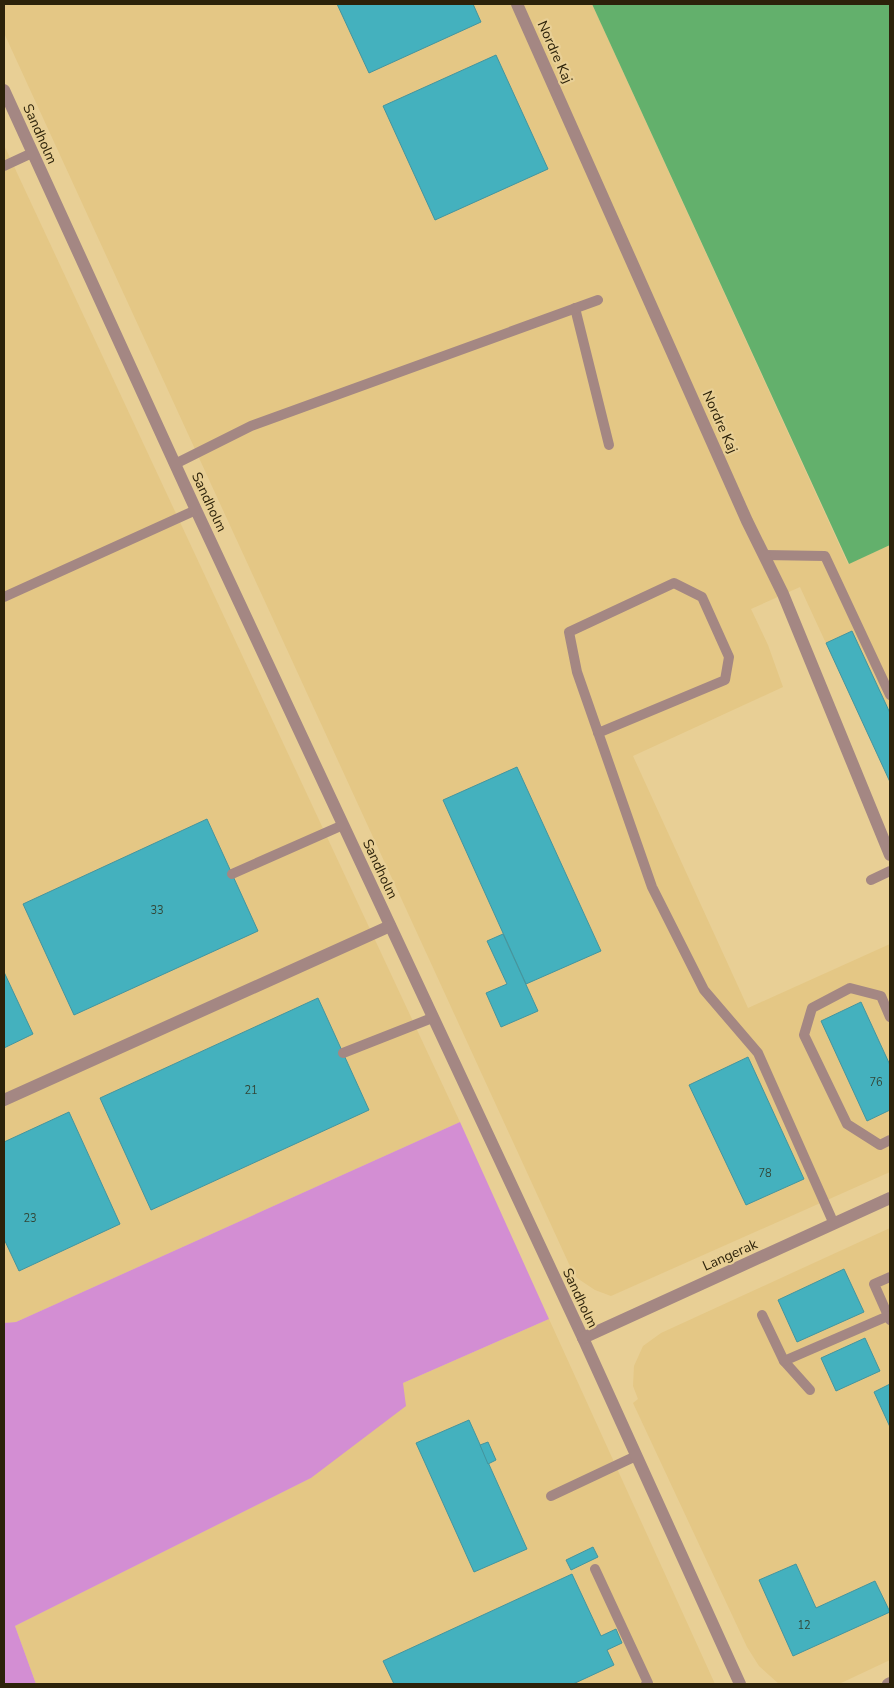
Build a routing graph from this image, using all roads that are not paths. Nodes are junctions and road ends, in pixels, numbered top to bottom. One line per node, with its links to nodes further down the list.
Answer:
1 (517, 4): 10 (street, Nordre Kaj)
2 (4, 90): 3 (street, Sandholm)
3 (32, 153): 4 (lane); 8 (street, Sandholm)
4 (4, 166)
5 (598, 300): 6 (lane)
6 (575, 308): 7 (lane); 8 (lane)
7 (609, 445)
8 (175, 464): 9 (street, Sandholm)
9 (196, 510): 11 (lane); 14 (street, Sandholm)
10 (764, 555): 12 (lane); 15 (street, Nordre Kaj)
11 (4, 597)
12 (890, 695)
13 (598, 734): 13 (lane); 26 (lane)
14 (342, 825): 17 (lane); 19 (street, Sandholm)
15 (890, 855)
16 (890, 872): 18 (lane)
17 (232, 874)
18 (871, 880)
19 (390, 926): 21 (street, Sandholm); 23 (street)
20 (890, 1016): 24 (lane)
21 (432, 1018): 22 (lane); 30 (street, Sandholm)
22 (344, 1054)
23 (4, 1100)
24 (890, 1140)
25 (890, 1198): 26 (street, Langerak)
26 (834, 1224): 30 (street, Langerak)
27 (890, 1277): 29 (lane)
28 (762, 1315): 31 (lane)
29 (889, 1318): 31 (lane)
30 (583, 1338): 33 (street, Sandholm)
31 (784, 1362): 32 (lane)
32 (810, 1390)
33 (636, 1456): 34 (lane); 37 (street, Sandholm)
34 (551, 1496)
35 (595, 1569): 36 (lane)
36 (646, 1684)
37 (740, 1684)

